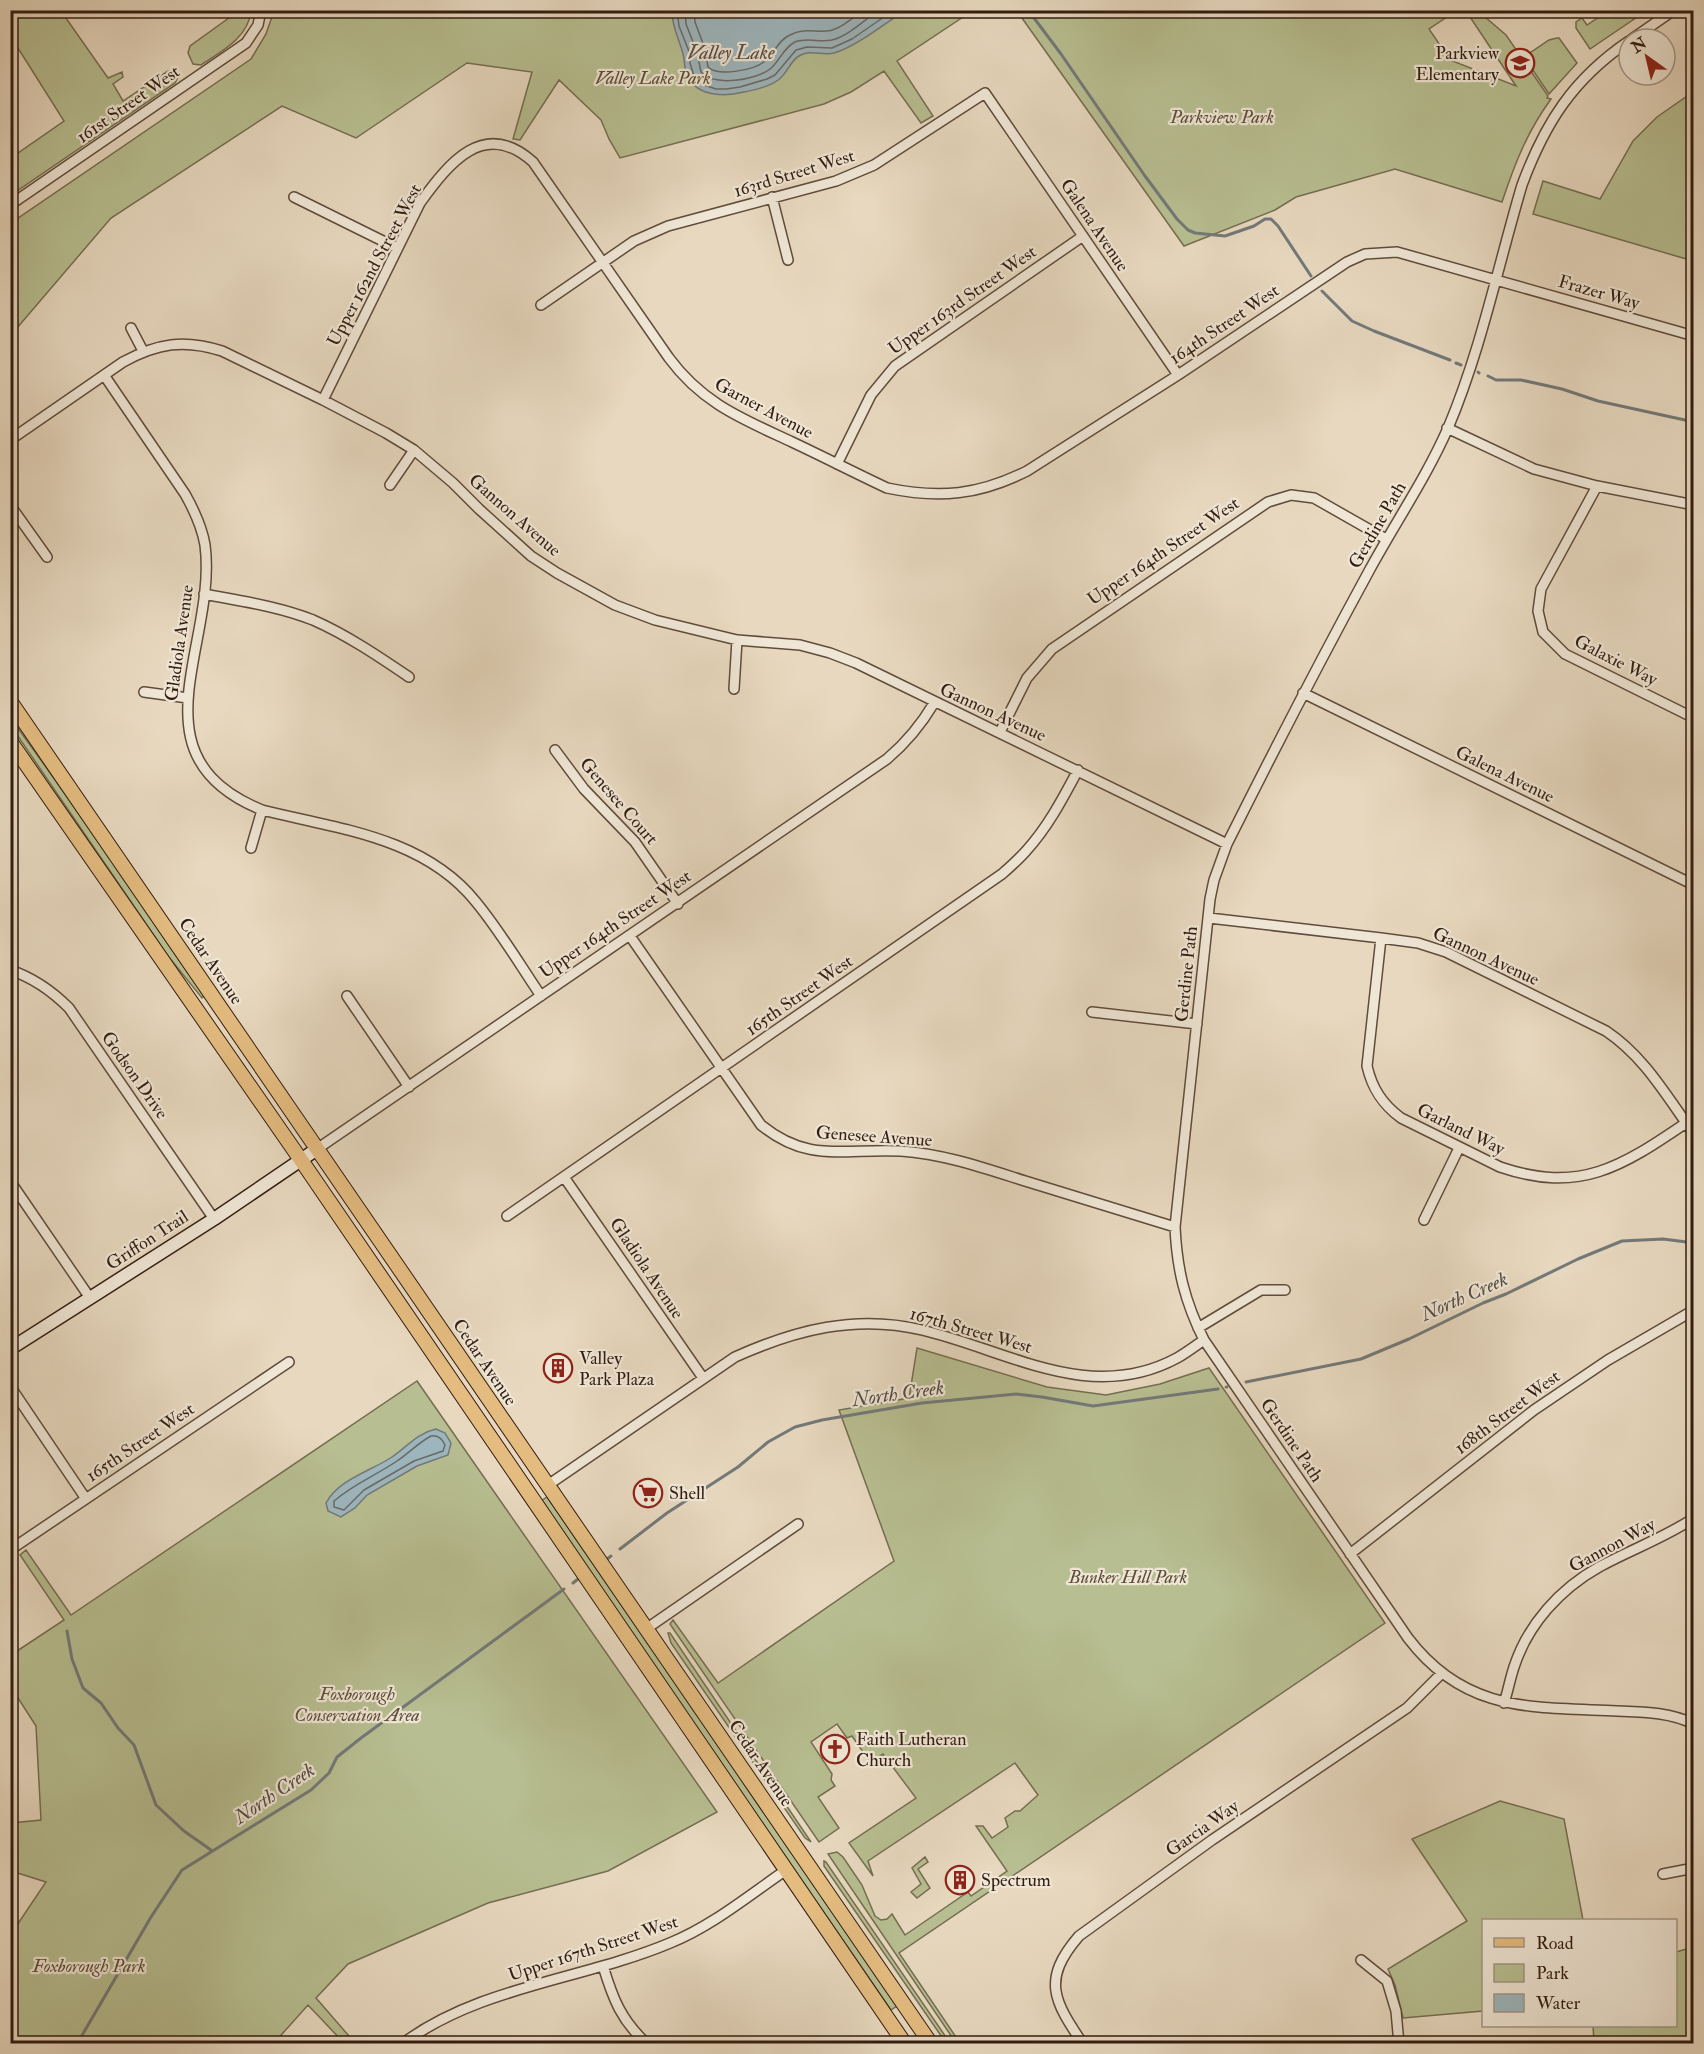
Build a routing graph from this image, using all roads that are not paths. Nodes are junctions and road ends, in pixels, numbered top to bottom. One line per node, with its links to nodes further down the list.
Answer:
1 (261, 10): 9 (street, 161st Street West)
2 (1674, 10): 3 (street, Gerdine Path)
3 (1649, 27)
4 (1617, 51): 14 (street, Gerdine Path)
5 (985, 93): 8 (street, 163rd Street West); 10 (street, Galena Avenue)
6 (499, 143): 11 (street, Upper 162nd Street West); 13 (street, Garner Avenue)
7 (294, 197): 11 (street)
8 (772, 197): 12 (street); 13 (street, 163rd Street West)
9 (10, 205)
10 (1083, 236): 20 (street, Galena Avenue); 25 (street, Upper 163rd Street West)
11 (397, 248): 21 (street, Upper 162nd Street West)
12 (788, 260)
13 (603, 262): 15 (street, 163rd Street West); 25 (street, Garner Avenue)
14 (1495, 279): 17 (street, Frazer Way); 20 (street, 164th Street West); 22 (street, Gerdine Path)
15 (541, 305)
16 (131, 328): 18 (street)
17 (1694, 336)
18 (143, 351): 19 (street, Gannon Avenue); 21 (street, Gannon Avenue)
19 (104, 375): 23 (street, Gannon Avenue); 33 (street, Gladiola Avenue)
20 (1178, 375): 28 (street, 164th Street West)
21 (323, 400): 24 (street, Gannon Avenue)
22 (1447, 428): 27 (street); 31 (street, Gerdine Path)
23 (10, 440)
24 (414, 450): 26 (street); 34 (street, Gannon Avenue)
25 (837, 464): 28 (street, Garner Avenue)
26 (390, 485)
27 (1598, 486): 30 (street); 42 (street, Galaxie Way)
28 (984, 488)
29 (10, 505): 32 (street)
30 (1694, 505)
31 (1386, 539): 38 (street, Gerdine Path); 43 (street, Upper 164th Street West)
32 (46, 557)
33 (204, 594): 35 (street); 39 (street, Gladiola Avenue)
34 (737, 640): 36 (street); 41 (street, Gannon Avenue)
35 (409, 677)
36 (734, 689)
37 (144, 692): 39 (street)
38 (1303, 693): 48 (street, Gerdine Path); 50 (street, Galena Avenue)
39 (188, 698): 47 (street, Gladiola Avenue)
40 (10, 701): 65 (main road, Cedar Avenue)
41 (934, 703): 43 (street, Gannon Avenue); 51 (street, Upper 164th Street West)
42 (1694, 718)
43 (1000, 732): 46 (street, Gannon Avenue)
44 (10, 741): 66 (main road)
45 (555, 750): 51 (street, Genesee Court)
46 (1078, 770): 48 (street, Gannon Avenue); 60 (street, 165th Street West)
47 (262, 810): 49 (street); 57 (street, Gladiola Avenue)
48 (1227, 844): 52 (street, Gerdine Path)
49 (251, 848)
50 (1694, 885)
51 (678, 904): 53 (street, Upper 164th Street West)
52 (1209, 918): 54 (street, Gannon Avenue); 59 (street, Gerdine Path)
53 (630, 936): 57 (street, Upper 164th Street West); 60 (street, Genesee Avenue)
54 (1382, 938): 62 (street, Gannon Avenue); 64 (street, Garland Way)
55 (10, 970): 70 (street, Godson Drive)
56 (347, 996): 61 (street)
57 (541, 996): 61 (street, Upper 164th Street West)
58 (1092, 1012): 59 (street)
59 (1197, 1023): 72 (street, Gerdine Path)
60 (721, 1069): 67 (street, 165th Street West); 72 (street, Genesee Avenue)
61 (409, 1087): 65 (street, Upper 164th Street West)
62 (1686, 1123): 63 (street, Gannon Avenue); 64 (street, Garland Way)
63 (1694, 1134)
64 (1459, 1148): 71 (street)
65 (317, 1149): 66 (street, Upper 164th Street West); 83 (main road, Cedar Avenue)
66 (301, 1160): 70 (street, Griffon Trail); 82 (main road)
67 (564, 1177): 69 (street, 165th Street West); 80 (street, Gladiola Avenue)
68 (10, 1181): 74 (street)
69 (507, 1216)
70 (214, 1219): 74 (street, Griffon Trail)
71 (1424, 1220)
72 (1175, 1227): 76 (street, Gerdine Path)
73 (1285, 1290): 76 (street)
74 (90, 1298): 78 (street, Griffon Trail)
75 (1694, 1310): 88 (street, 168th Street West)
76 (1198, 1328): 77 (street, Gerdine Path)
77 (1204, 1340): 80 (street, 167th Street West); 88 (street, Gerdine Path)
78 (10, 1349)
79 (289, 1362): 84 (street, 165th Street West)
80 (703, 1378): 83 (street, 167th Street West)
81 (10, 1386): 84 (street)
82 (494, 1443): 83 (main road); 94 (main road)
83 (548, 1485): 89 (main road, Cedar Avenue)
84 (86, 1499): 87 (street, 165th Street West)
85 (1694, 1518): 91 (street, Gannon Way)
86 (798, 1524): 89 (street)
87 (10, 1550)
88 (1350, 1554): 90 (street, Gerdine Path)
89 (646, 1629): 101 (main road, Cedar Avenue)
90 (1441, 1674): 91 (street, Gerdine Path); 102 (street, Garcia Way)
91 (1504, 1703): 92 (street, Gerdine Path)
92 (1694, 1724)
93 (1694, 1868): 95 (street)
94 (786, 1870): 97 (street, Upper 167th Street West); 100 (main road)
95 (1663, 1874)
96 (1361, 1960): 103 (street)
97 (603, 1966): 98 (street, Upper 167th Street West); 99 (street)
98 (402, 2043)
99 (647, 2043)
100 (905, 2043)
101 (932, 2043)
102 (1083, 2043)
103 (1399, 2043)

